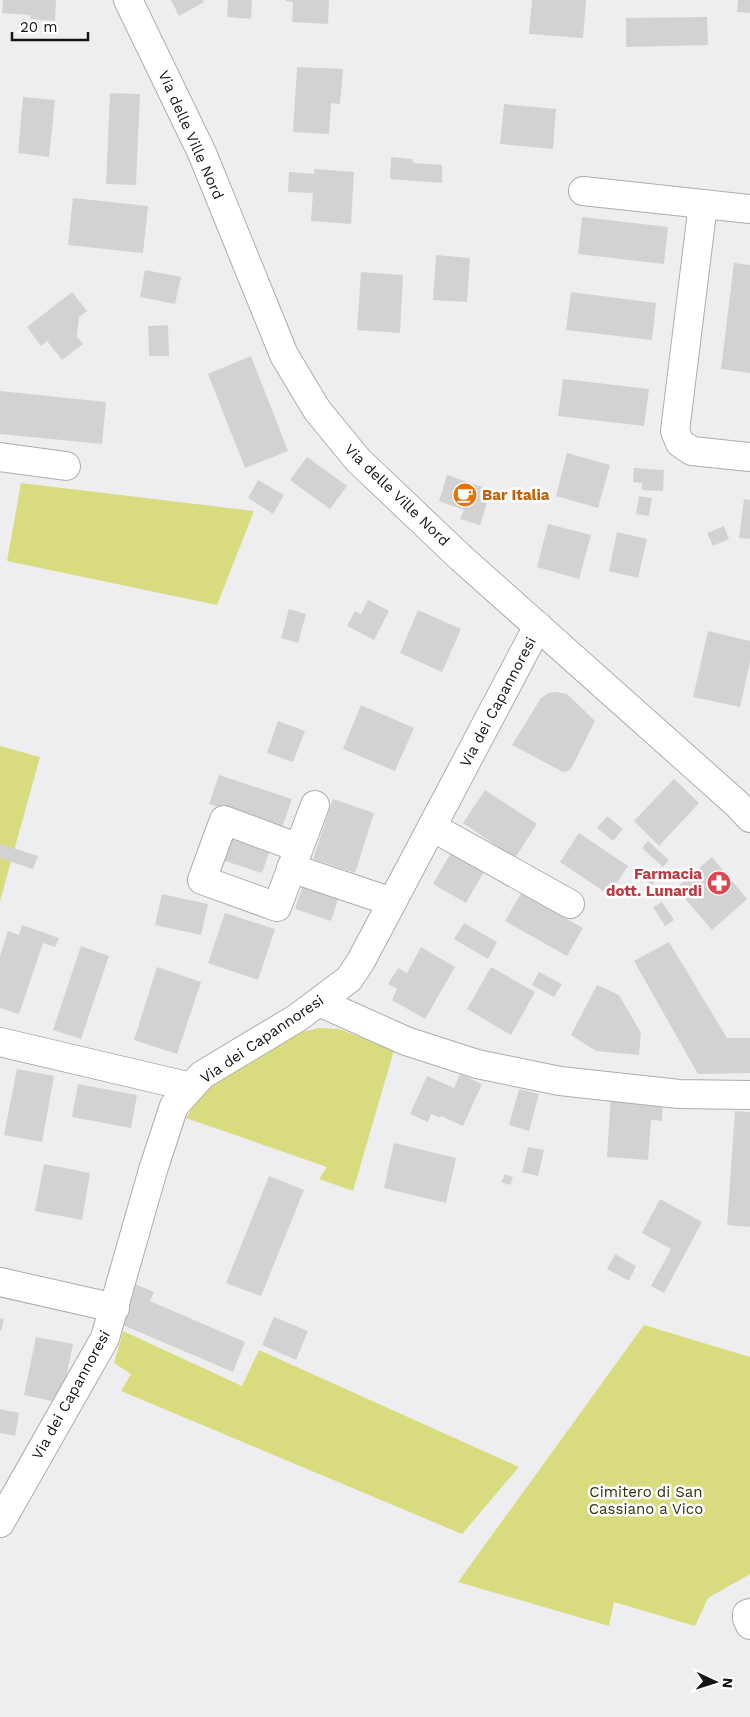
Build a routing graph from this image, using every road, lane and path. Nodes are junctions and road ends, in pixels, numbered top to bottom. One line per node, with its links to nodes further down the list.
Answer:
1 (128, 0): 8 (street, Via delle Ville Nord)
2 (582, 190): 3 (street)
3 (703, 204): 4 (street); 6 (street)
4 (750, 209)
5 (0, 457): 7 (street)
6 (750, 457)
7 (66, 466)
8 (538, 626): 10 (street, Via delle Ville Nord); 11 (street, Via dei Capannoresi)
9 (315, 805): 12 (street)
10 (750, 818)
11 (432, 827): 12 (street, Via dei Capannoresi); 13 (street)
12 (392, 902): 14 (street, Via dei Capannoresi)
13 (570, 904)
14 (319, 1002): 16 (street, Via dei Capannoresi); 17 (street)
15 (0, 1042): 16 (street)
16 (191, 1087): 19 (street, Via dei Capannoresi)
17 (750, 1095)
18 (0, 1282): 19 (street)
19 (115, 1308): 20 (street, Via dei Capannoresi)
20 (0, 1523)
21 (750, 1613): 22 (street)
22 (750, 1625)

